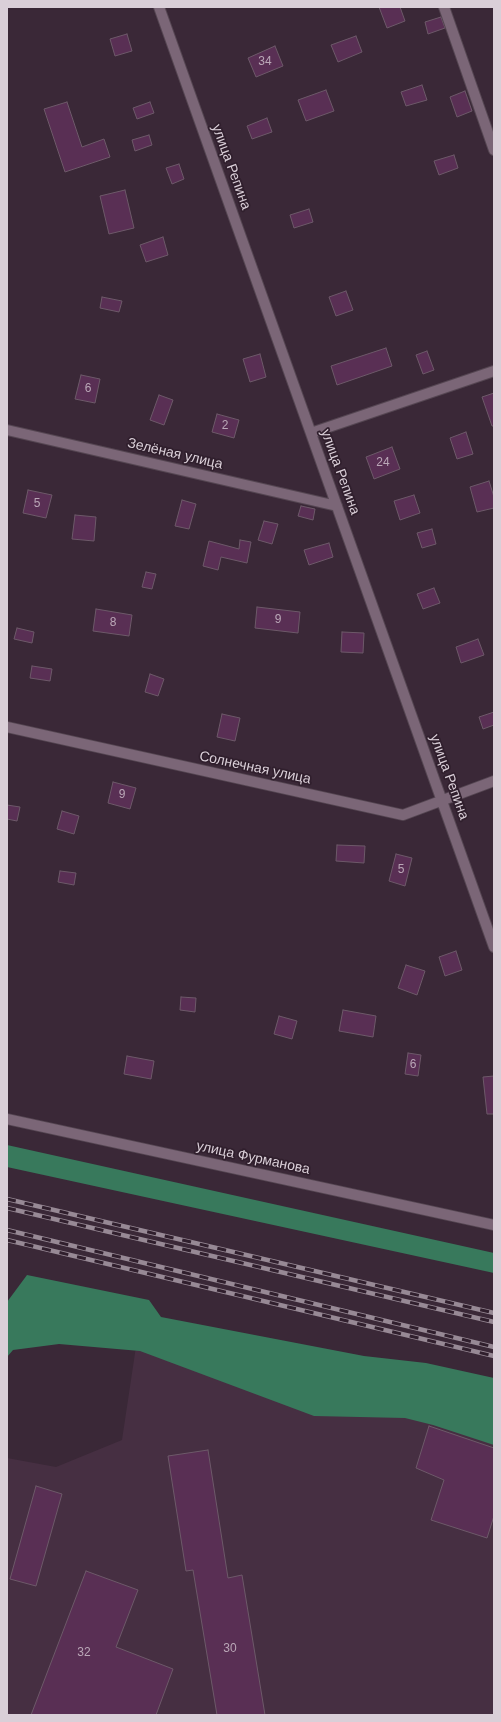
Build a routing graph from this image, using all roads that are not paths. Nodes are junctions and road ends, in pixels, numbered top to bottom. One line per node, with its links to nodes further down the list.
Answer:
1 (158, 7): 6 (street, улица Репина)
2 (444, 7): 3 (street)
3 (494, 150)
4 (494, 371): 6 (street)
5 (7, 430): 7 (street, Зелёная улица)
6 (311, 433): 7 (street, улица Репина)
7 (337, 506): 10 (street, улица Репина)
8 (7, 727): 10 (street, Солнечная улица)
9 (494, 781): 10 (street, Солнечная улица)
10 (442, 800): 11 (street, улица Репина)
11 (494, 947)
12 (7, 1119): 13 (street, улица Фурманова)
13 (494, 1225)

